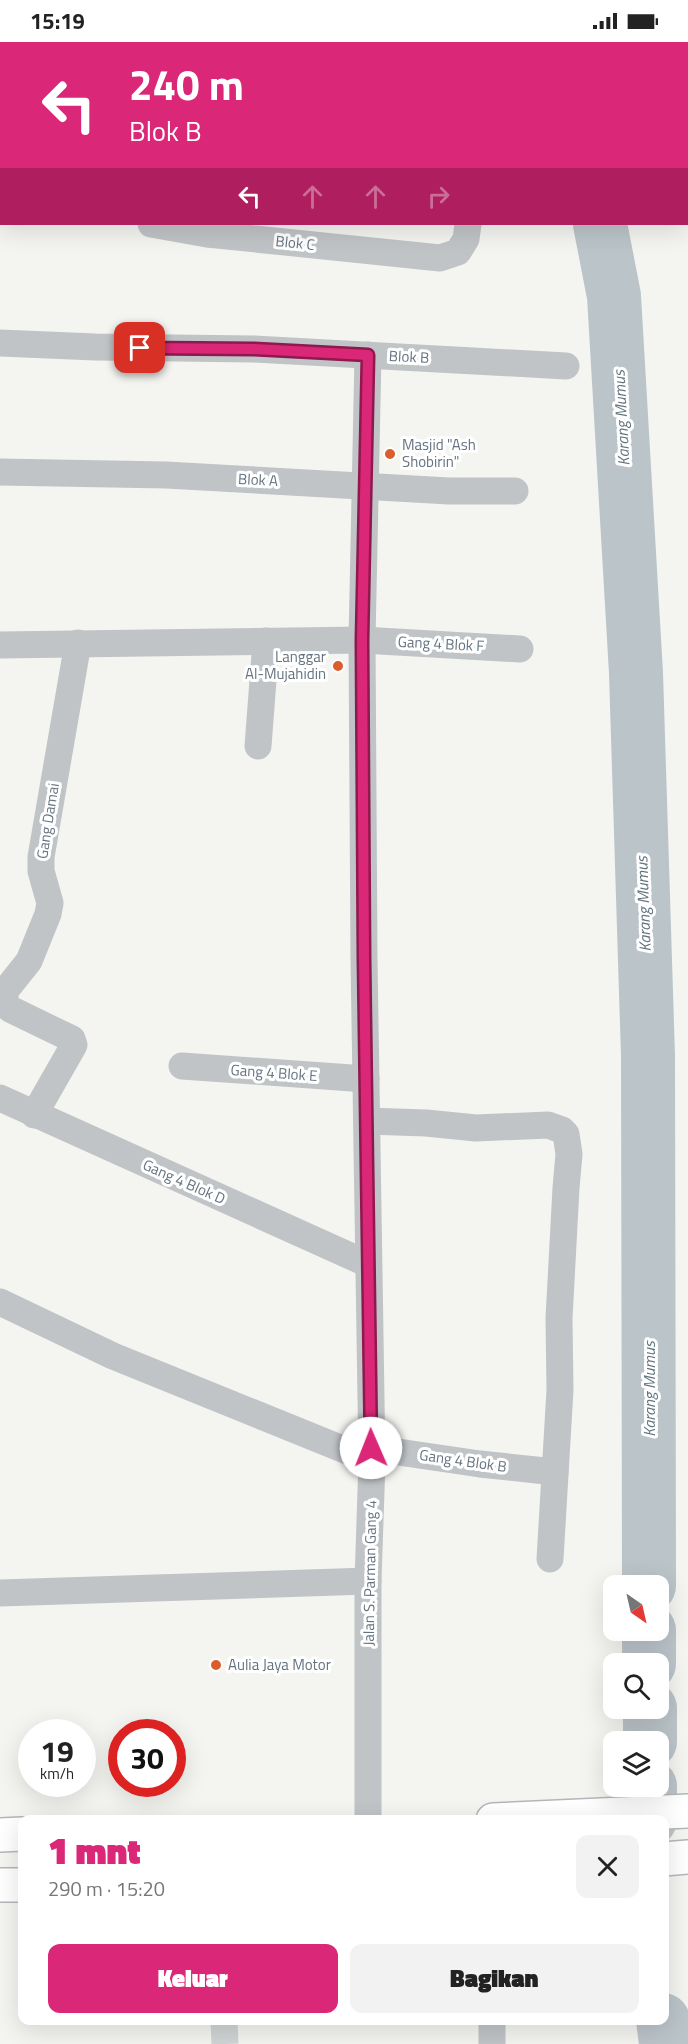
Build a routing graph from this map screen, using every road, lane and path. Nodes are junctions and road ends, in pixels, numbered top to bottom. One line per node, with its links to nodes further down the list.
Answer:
1 (157, 225): 2 (street, Blok C)
2 (468, 225)
3 (0, 343): 4 (street, Blok B)
4 (368, 355): 5 (street, Blok B); 7 (street, Jalan S. Parman Gang 4)
5 (566, 366)
6 (0, 472): 7 (street, Blok A)
7 (364, 485): 8 (street, Blok A); 9 (street, Jalan S. Parman Gang 4)
8 (515, 491)
9 (362, 640): 10 (street, Gang 4 Blok F); 13 (street, Gang 4 Blok F); 16 (street, Jalan S. Parman Gang 4)
10 (266, 641): 11 (street, Gang 4 Blok F); 14 (street)
11 (78, 643): 12 (street, Gang 4 Blok F); 18 (street, Gang Damai)
12 (0, 645)
13 (520, 649)
14 (258, 746)
15 (182, 1066): 16 (street, Gang 4 Blok E)
16 (366, 1079): 19 (street, Jalan S. Parman Gang 4)
17 (0, 1098): 18 (street, Gang 4 Blok D)
18 (34, 1115): 20 (street, Gang 4 Blok D)
19 (367, 1121): 20 (street, Jalan S. Parman Gang 4); 23 (street)
20 (368, 1264): 22 (street, Jalan S. Parman Gang 4)
21 (0, 1302): 22 (street, Gang 4 Blok B)
22 (372, 1454): 23 (street, Gang 4 Blok B); 25 (street, Jalan S. Parman Gang 4)
23 (555, 1472): 24 (street)
24 (550, 1559)
25 (368, 1581): 26 (street); 28 (street, Jalan S. Parman Gang 4)
26 (0, 1593)
27 (688, 1811): 29 (main road)
28 (368, 1815)
29 (615, 1815)
30 (18, 1834): 31 (main road)
31 (0, 1835)
32 (688, 1857): 33 (main road)
33 (669, 1859)
34 (0, 1885): 35 (main road)
35 (18, 1885)
36 (492, 2025): 37 (street)
37 (492, 2044)

